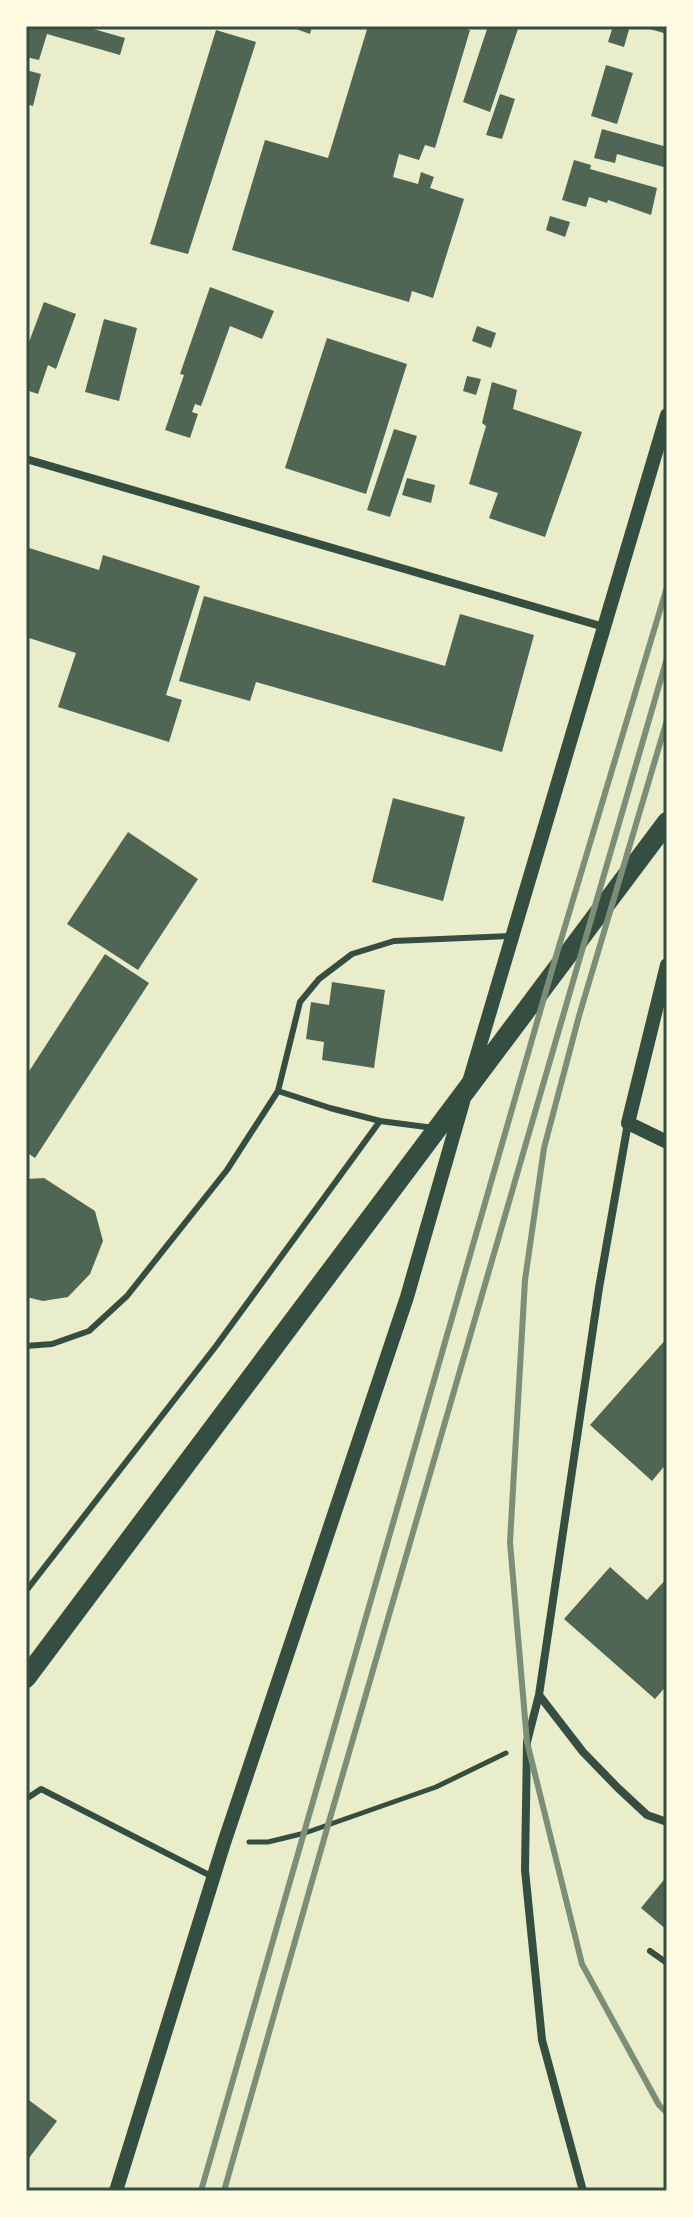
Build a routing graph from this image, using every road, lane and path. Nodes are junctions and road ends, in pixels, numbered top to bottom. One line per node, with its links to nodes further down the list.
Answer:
1 (667, 415): 3 (street)
2 (26, 459): 3 (street)
3 (604, 627): 5 (street)
4 (667, 822): 14 (main road)
5 (511, 936): 7 (lane); 10 (street)
6 (667, 965): 9 (street)
7 (278, 1091): 8 (lane); 12 (lane)
8 (380, 1121): 10 (lane); 13 (lane)
9 (628, 1123): 11 (street); 15 (street)
10 (455, 1131): 19 (street)
11 (667, 1142)
12 (26, 1346)
13 (26, 1591)
14 (26, 1678)
15 (539, 1695): 16 (street); 18 (street)
16 (527, 1742): 19 (path); 24 (street)
17 (26, 1799): 20 (lane)
18 (667, 1822)
19 (224, 1843): 20 (street)
20 (213, 1877): 23 (street)
21 (650, 1951): 22 (lane)
22 (667, 1963)
23 (116, 2191)
24 (583, 2191)

